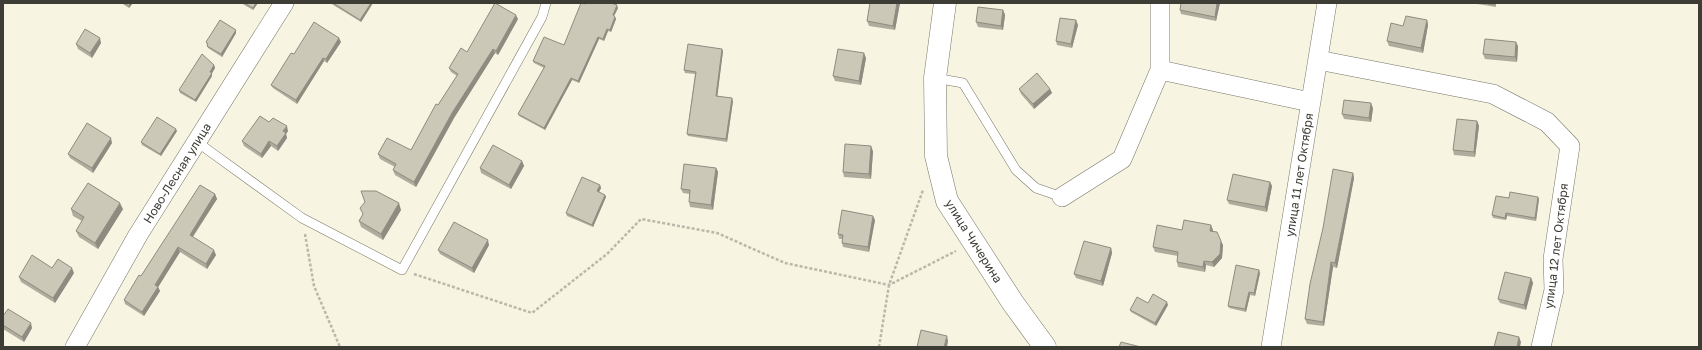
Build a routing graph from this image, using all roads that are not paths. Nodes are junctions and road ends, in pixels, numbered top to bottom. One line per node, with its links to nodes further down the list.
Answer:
1 (284, 3): 10 (street, Ново-Лесная улица)
2 (546, 3): 10 (lane)
3 (945, 3): 8 (street, улица Чичерина)
4 (1160, 3): 7 (street)
5 (1327, 3): 6 (street, улица 11 лет Октября)
6 (1318, 60): 9 (street, улица 11 лет Октября); 15 (street, улица 12 лет Октября)
7 (1160, 70): 9 (street); 11 (street)
8 (935, 78): 11 (lane); 13 (street, улица Чичерина)
9 (1310, 102): 14 (street, улица 11 лет Октября)
10 (197, 142): 12 (street, Ново-Лесная улица)
11 (1062, 197)
12 (75, 347)
13 (1045, 347)
14 (1271, 347)
15 (1541, 347)

